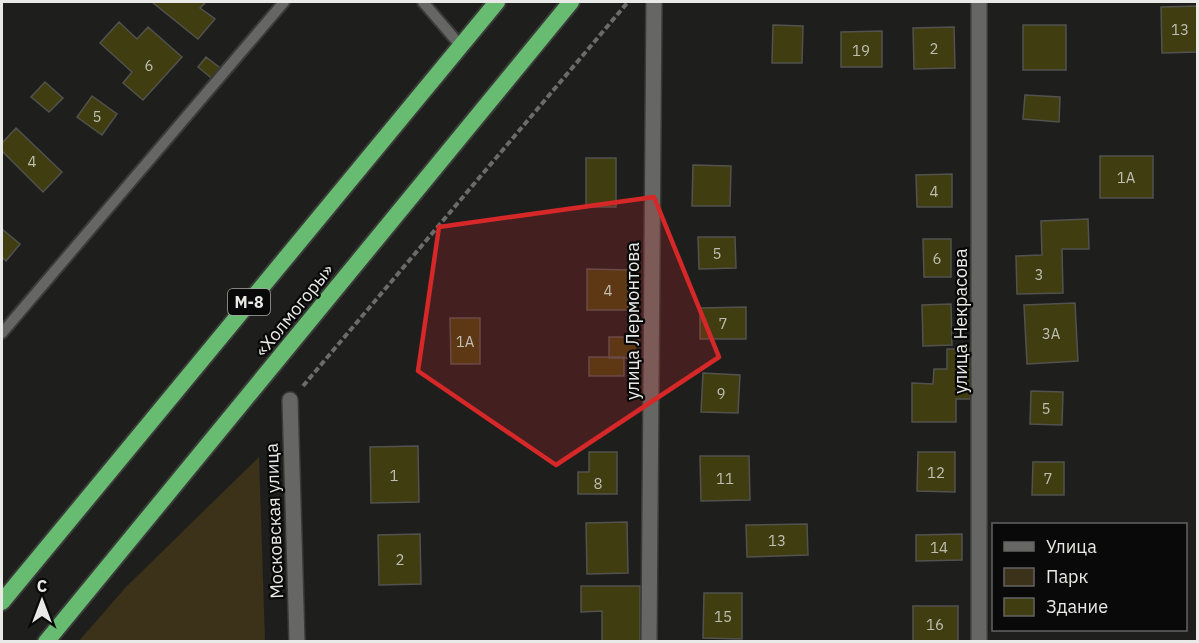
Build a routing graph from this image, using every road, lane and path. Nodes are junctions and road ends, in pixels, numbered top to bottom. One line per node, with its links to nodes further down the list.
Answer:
1 (284, 2): 9 (lane)
2 (423, 2): 8 (lane)
3 (497, 2): 8 (highway, М-8)
4 (571, 2): 12 (highway, «Холмогоры»)
5 (628, 2): 10 (path)
6 (654, 2): 14 (street, улица Лермонтова)
7 (979, 2): 15 (street, улица Некрасова)
8 (460, 45): 11 (highway, М-8)
9 (2, 333)
10 (291, 400): 13 (street, Московская улица)
11 (2, 602)
12 (46, 642)
13 (297, 642)
14 (649, 642)
15 (979, 642)

